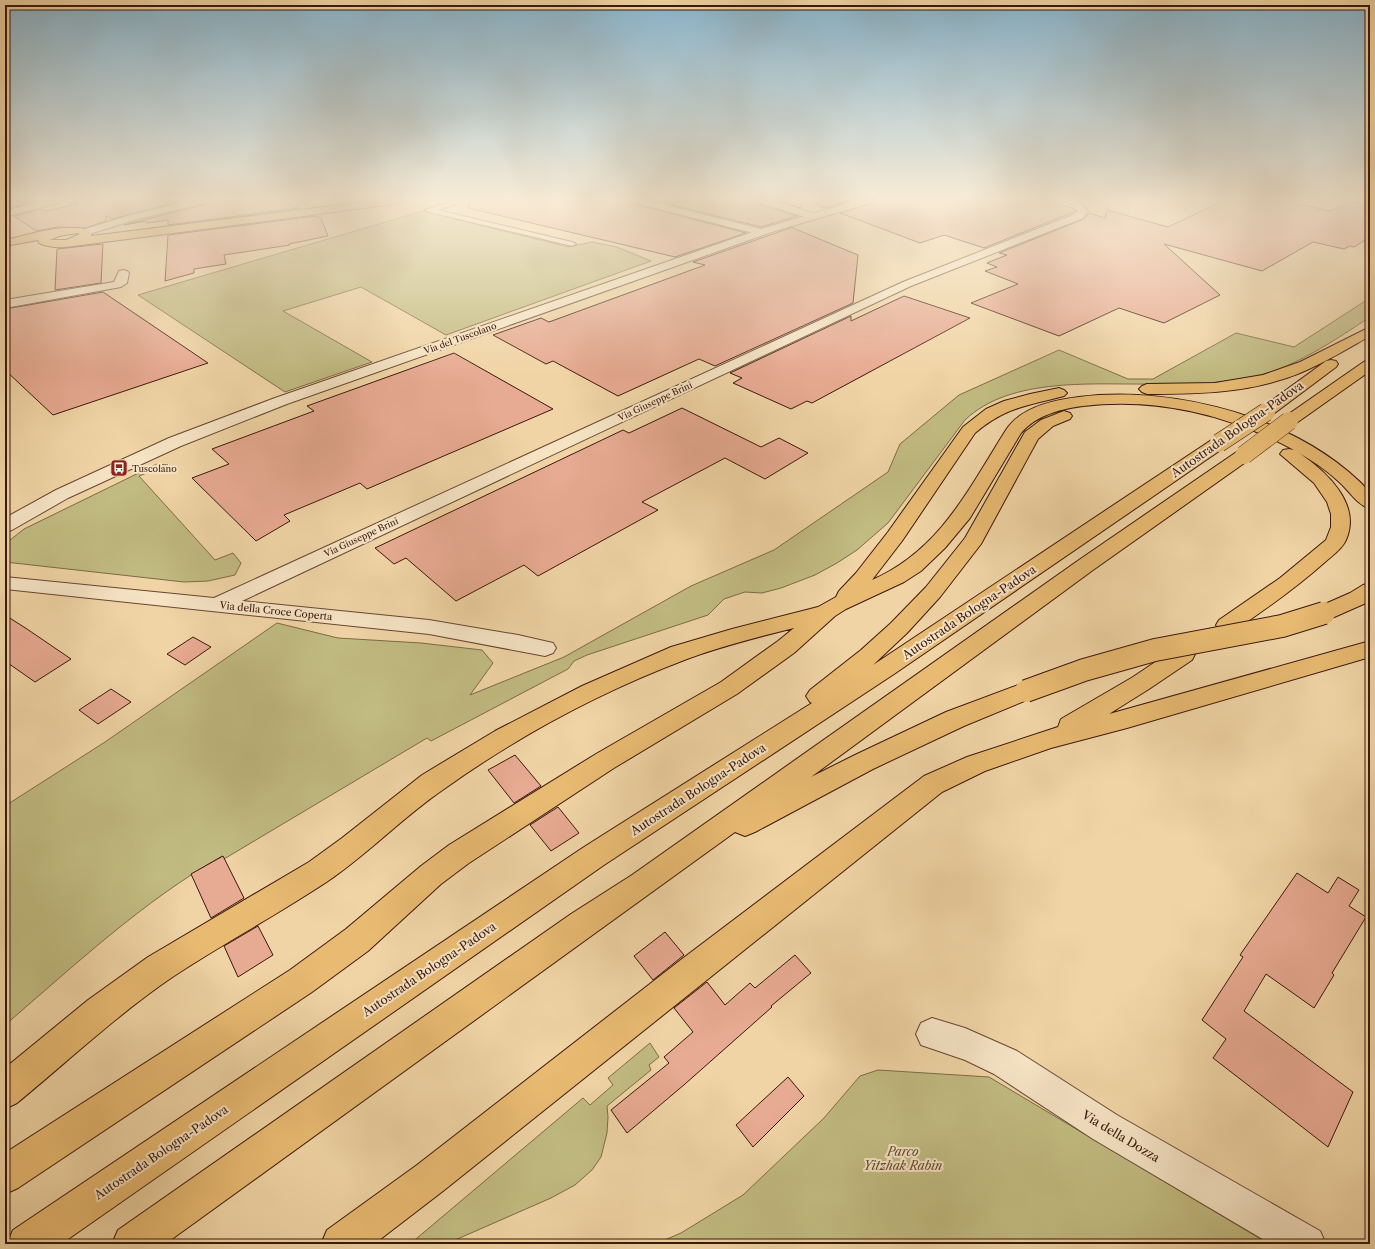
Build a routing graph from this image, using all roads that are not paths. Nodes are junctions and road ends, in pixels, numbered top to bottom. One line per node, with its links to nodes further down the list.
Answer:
1 (683, 259): 8 (street, Via del Tuscolano)
2 (970, 259): 14 (street, Via Giuseppe Brini)
3 (123, 273): 4 (street)
4 (5, 304)
5 (1370, 331): 15 (main road)
6 (1370, 336): 21 (main road, Autostrada Bologna-Padova, bridge)
7 (1370, 364): 22 (main road, bridge)
8 (62, 494): 10 (street, Via del Tuscolano); 11 (street, Via del Tuscolano)
9 (1370, 503): 15 (main road)
10 (5, 513)
11 (5, 526)
12 (5, 583): 14 (street, Via della Croce Coperta)
13 (1370, 590): 22 (main road, bridge)
14 (216, 605): 17 (street, Via della Croce Coperta)
15 (833, 608): 24 (main road); 25 (main road)
16 (1227, 625): 21 (main road)
17 (545, 648)
18 (1370, 649): 20 (main road)
19 (1184, 654): 20 (main road)
20 (1048, 739): 28 (main road)
21 (594, 856): 26 (main road, Autostrada Bologna-Padova)
22 (642, 884): 27 (main road)
23 (932, 1034): 29 (street, Via della Dozza)
24 (5, 1091)
25 (5, 1175)
26 (27, 1244)
27 (132, 1244)
28 (341, 1244)
29 (1307, 1244)

